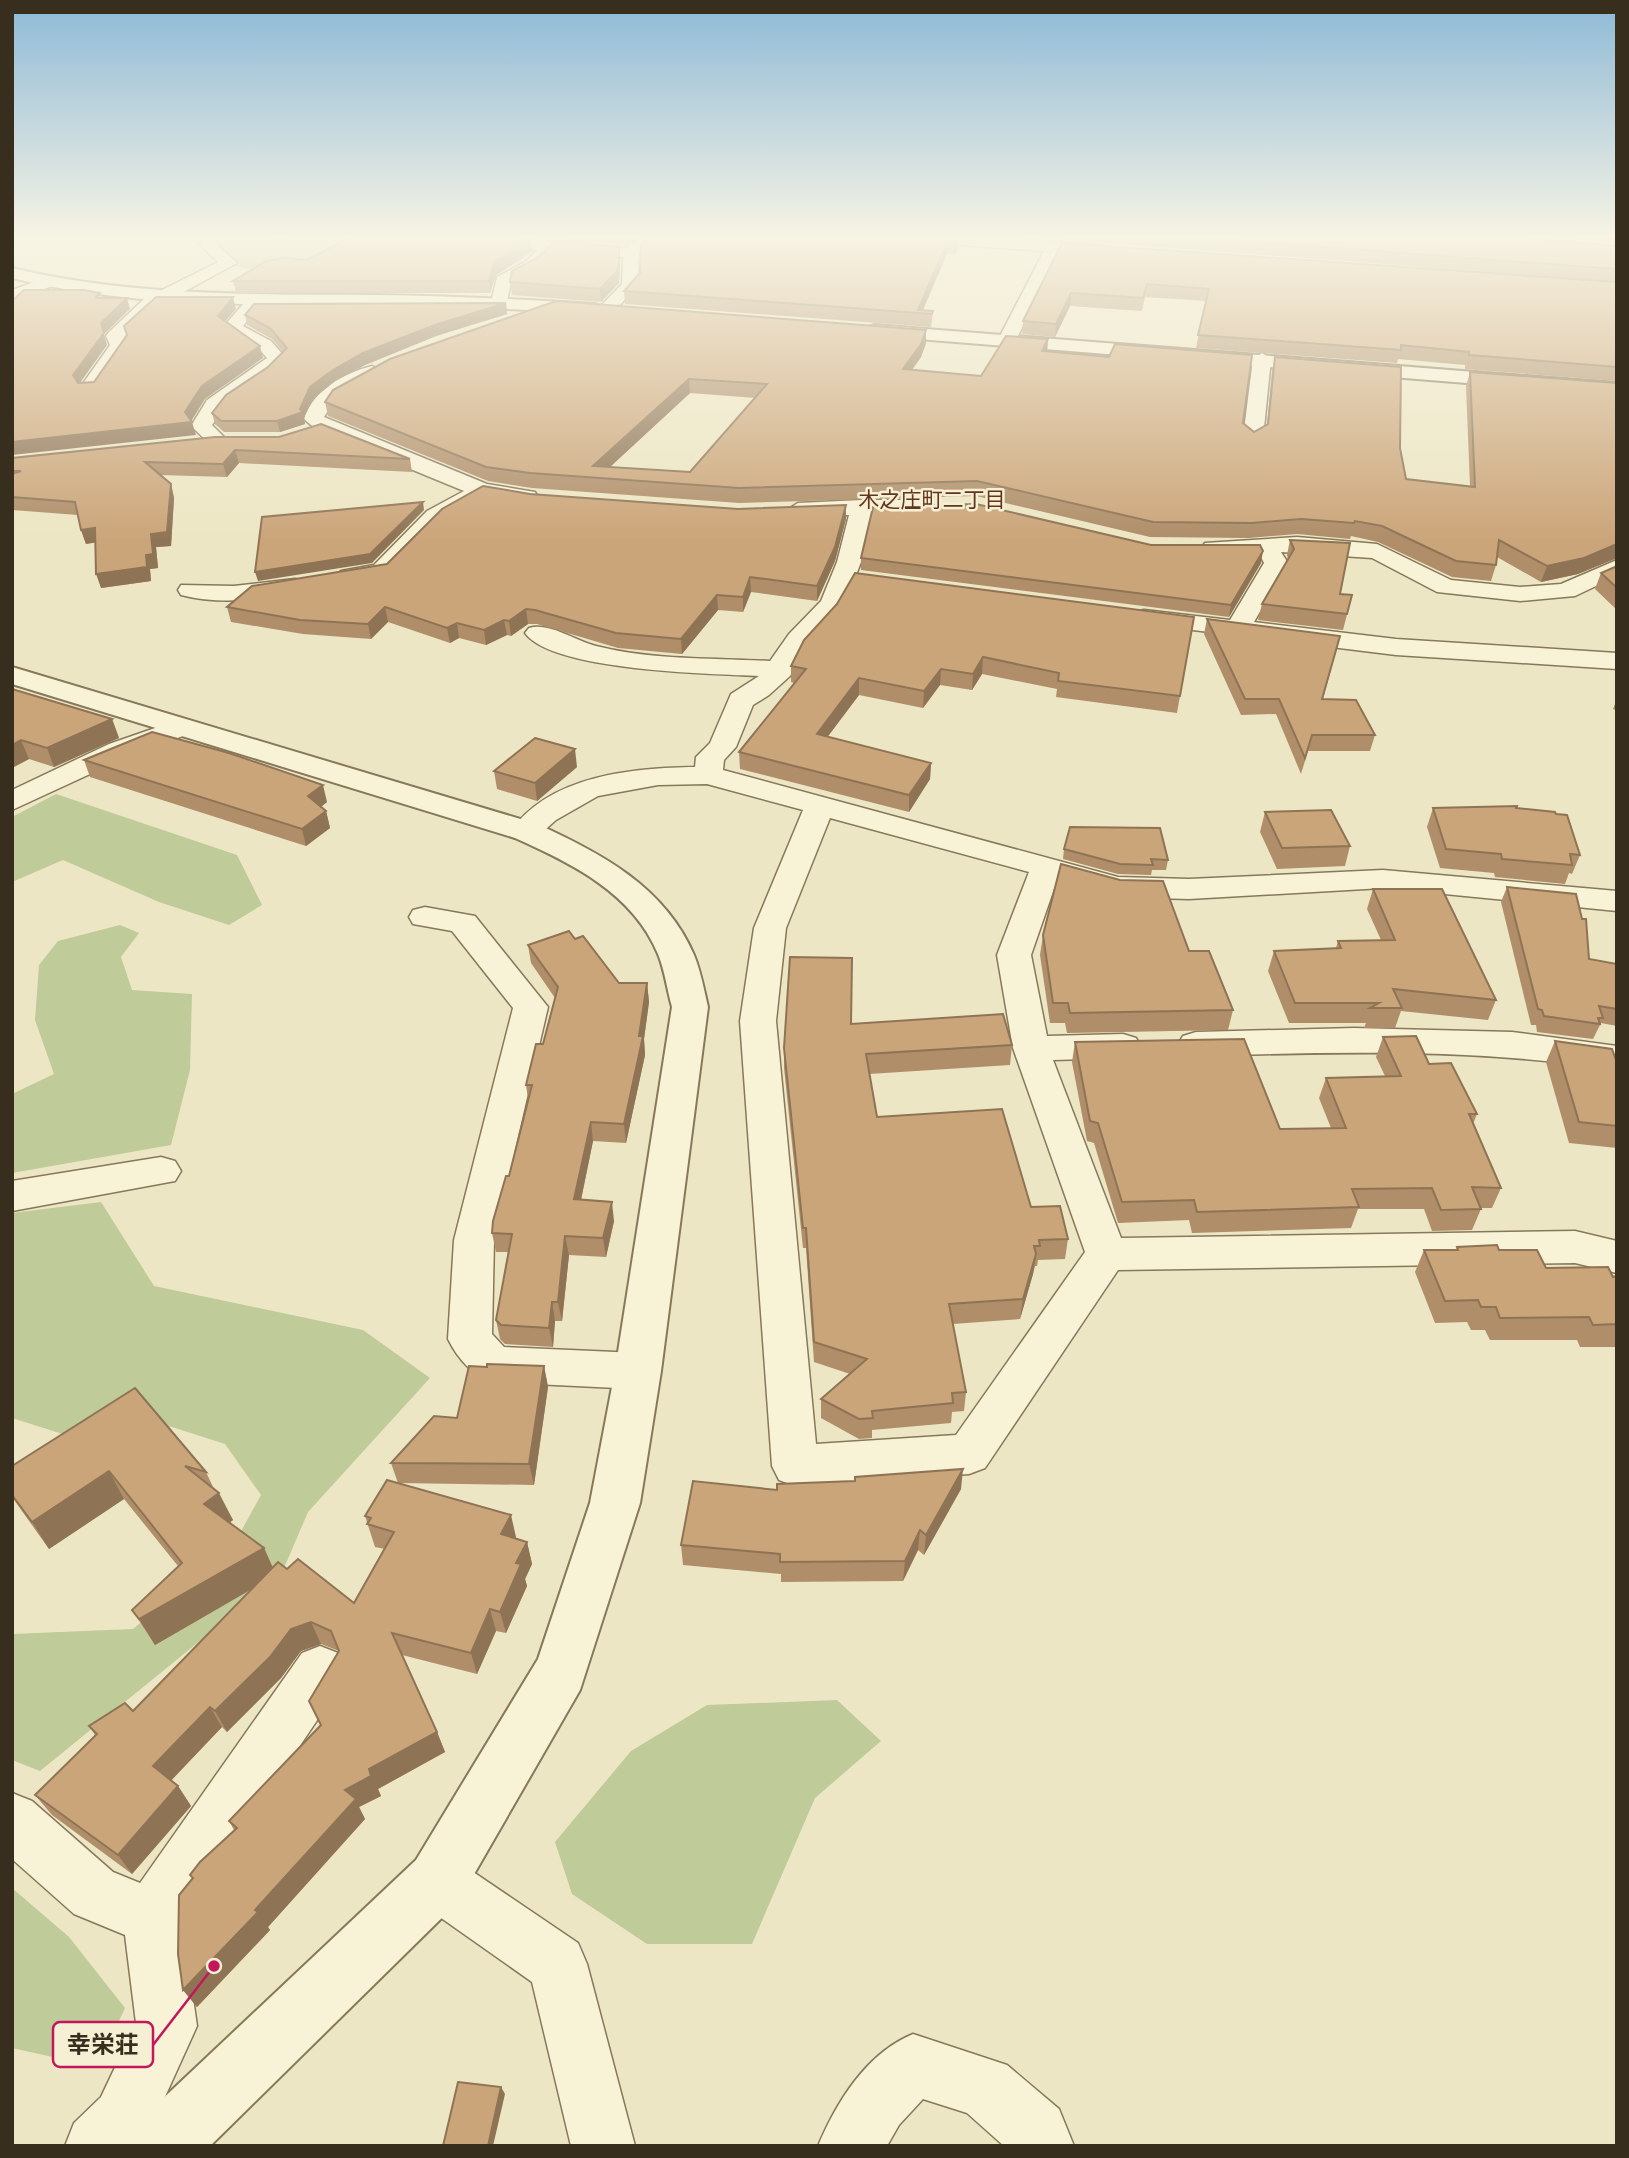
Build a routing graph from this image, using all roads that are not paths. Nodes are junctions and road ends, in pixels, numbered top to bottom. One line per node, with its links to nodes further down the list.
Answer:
1 (115, 338): 7 (street)
2 (251, 338): 12 (street)
3 (974, 338): 4 (street)
4 (1007, 340): 5 (street)
5 (1262, 359): 8 (street); 11 (street)
6 (388, 364): 9 (street)
7 (89, 389)
8 (1617, 389)
9 (325, 426): 10 (street); 15 (street)
10 (304, 434)
11 (1253, 439)
12 (218, 441): 13 (street); 14 (street)
13 (244, 441)
14 (190, 445)
15 (482, 490): 16 (street); 25 (street)
16 (543, 499)
17 (937, 506): 18 (street)
18 (862, 507): 19 (street); 23 (street)
19 (780, 511)
20 (1267, 547): 21 (street); 22 (street); 27 (street)
21 (1188, 548)
22 (1617, 567)
23 (845, 578): 24 (street); 30 (street)
24 (871, 581)
25 (190, 590)
26 (1118, 613): 27 (street)
27 (1239, 626): 29 (street)
28 (538, 633): 30 (street)
29 (1617, 661)
30 (781, 670): 33 (street)
31 (12, 675): 32 (street)
32 (181, 727): 34 (street); 36 (street)
33 (708, 775): 35 (street); 36 (street)
34 (12, 800)
35 (820, 806): 37 (street); 44 (street)
36 (526, 831): 46 (street)
37 (1046, 868): 38 (street); 40 (street)
38 (1617, 901)
39 (425, 917): 46 (street)
40 (1031, 1048): 41 (street); 44 (street)
41 (1617, 1058)
42 (161, 1171): 43 (street)
43 (12, 1196)
44 (1106, 1254): 45 (street)
45 (1617, 1257)
46 (638, 1371): 49 (street)
47 (320, 1671): 50 (street)
48 (12, 1821): 50 (street)
49 (437, 1881): 52 (street); 53 (street)
50 (152, 1916): 51 (street)
51 (97, 2146)
52 (162, 2146)
53 (603, 2146)
54 (850, 2146): 55 (street)
55 (1042, 2146)

